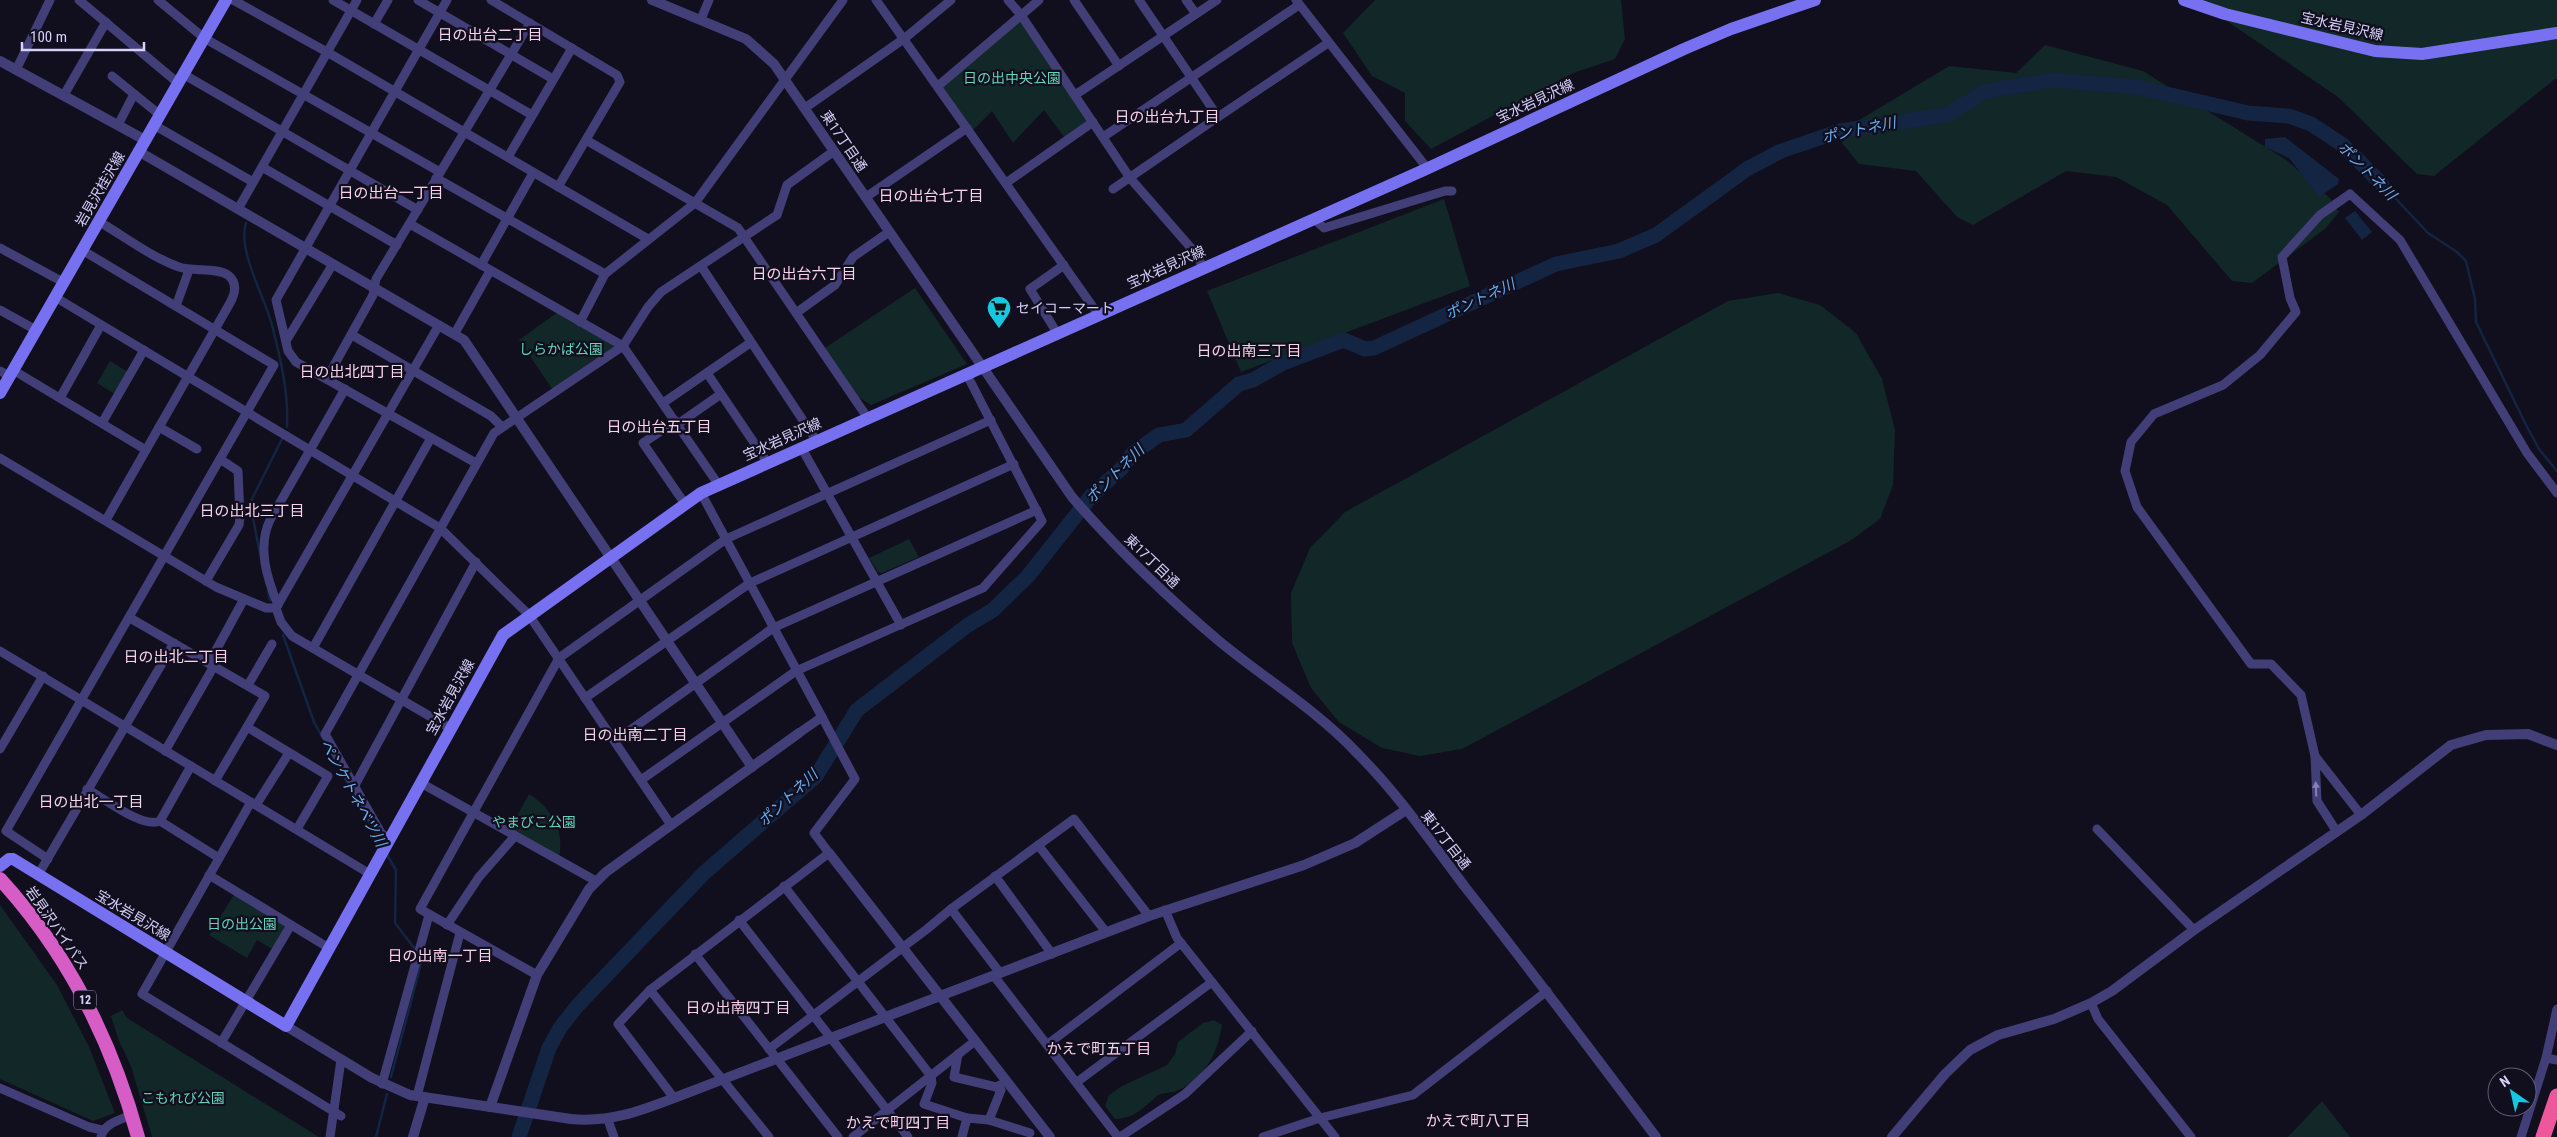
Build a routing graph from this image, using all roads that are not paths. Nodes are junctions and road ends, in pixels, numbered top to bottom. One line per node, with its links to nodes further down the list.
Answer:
1 (50, 0): 46 (street)
2 (79, 0): 32 (street)
3 (158, 0): 37 (street)
4 (226, 0): 37 (main road, 岩見沢桂沢線)
5 (233, 0): 42 (street)
6 (333, 0): 27 (street)
7 (357, 0): 27 (street)
8 (388, 0): 34 (street)
9 (418, 0): 28 (street)
10 (447, 0): 28 (street)
11 (491, 0): 33 (street)
12 (654, 0): 31 (street, 東17丁目通)
13 (709, 0): 31 (street)
14 (843, 0): 48 (street)
15 (876, 0): 38 (street)
16 (951, 0): 26 (street)
17 (1008, 0): 30 (street)
18 (1039, 0): 30 (street)
19 (1074, 0): 45 (street)
20 (1139, 0): 36 (street)
21 (1186, 0): 29 (street)
22 (1217, 0): 29 (street)
23 (1815, 0): 76 (main road, 宝水岩見沢線)
24 (2184, 0): 35 (main road, 宝水岩見沢線)
25 (1298, 2): 39 (street); 49 (street)
26 (940, 3): 38 (street)
27 (351, 10): 34 (street); 42 (street)
28 (440, 13): 41 (street); 43 (street)
29 (1196, 14): 36 (street)
30 (1021, 15): 52 (street); 58 (street)
31 (701, 19): 48 (street, 東17丁目通)
32 (106, 22): 50 (street); 57 (street)
33 (530, 23): 40 (street); 43 (street)
34 (374, 24): 41 (street)
35 (2557, 33)
36 (1163, 35): 45 (street); 49 (street)
37 (204, 38): 50 (main road, 岩見沢桂沢線); 56 (street)
38 (905, 38): 52 (street); 59 (street)
39 (1328, 43): 61 (street); 76 (street)
40 (572, 48): 51 (street); 71 (street)
41 (418, 50): 53 (street); 54 (street)
42 (327, 52): 54 (street); 56 (street)
43 (511, 54): 51 (street); 53 (street)
44 (0, 61): 46 (street)
45 (1118, 66): 58 (street)
46 (16, 70): 57 (street)
47 (112, 76): 55 (street)
48 (785, 77): 59 (street, 東17丁目通); 87 (street)
49 (1191, 77): 61 (street); 69 (street)
50 (180, 79): 62 (main road, 岩見沢桂沢線); 66 (street)
51 (553, 79): 60 (street)
52 (938, 86): 65 (street)
53 (489, 90): 60 (street); 67 (street)
54 (396, 92): 67 (street); 68 (street)
55 (134, 94): 62 (street); 64 (street)
56 (303, 94): 66 (street); 68 (street)
57 (64, 95): 64 (street)
58 (1075, 95): 63 (street)
59 (805, 108): 72 (street, 東17丁目通)
60 (532, 115): 74 (street)
61 (1218, 117): 80 (street)
62 (157, 120): 70 (main road, 岩見沢桂沢線); 81 (street)
63 (1093, 122): 69 (street); 82 (street)
64 (118, 125): 70 (street)
65 (968, 128): 82 (street); 86 (street)
66 (282, 132): 75 (street); 77 (street)
67 (464, 132): 74 (street); 79 (street)
68 (372, 134): 77 (street); 79 (street)
69 (1103, 137): 80 (street)
70 (145, 140): 73 (main road, 岩見沢桂沢線)
71 (586, 140): 83 (street); 87 (street)
72 (834, 151): 86 (street, 東17丁目通); 96 (street)
73 (138, 152): 89 (street); 93 (main road, 岩見沢桂沢線)
74 (508, 157): 78 (street)
75 (262, 167): 81 (street); 88 (street)
76 (1427, 168): 92 (main road, 宝水岩見沢線)
77 (349, 170): 88 (street); 90 (street)
78 (533, 173): 83 (street); 91 (street)
79 (438, 175): 90 (street); 91 (street)
80 (1130, 178): 84 (street); 106 (street)
81 (253, 182): 89 (street)
82 (1006, 183): 104 (street)
83 (558, 187): 97 (street)
84 (1113, 189)
85 (1452, 191): 92 (street)
86 (866, 197): 95 (street, 東17丁目通)
87 (695, 203): 96 (street); 97 (street)
88 (329, 206): 98 (street); 100 (street)
89 (238, 209): 100 (street)
90 (418, 210): 94 (street)
91 (507, 218): 103 (street); 109 (street)
92 (1314, 219): 106 (main road, 宝水岩見沢線)
93 (98, 221): 101 (main road, 岩見沢桂沢線); 107 (street)
94 (410, 224): 98 (street); 103 (street)
95 (889, 232): 115 (street); 129 (street, 東17丁目通)
96 (745, 236): 105 (street); 115 (street)
97 (648, 239): 109 (street)
98 (397, 245): 111 (street)
99 (0, 248): 110 (street)
100 (305, 248): 102 (street); 125 (street)
101 (82, 250): 110 (main road, 岩見沢桂沢線); 113 (street)
102 (333, 264): 111 (street); 125 (street)
103 (481, 265): 108 (street)
104 (1064, 265): 116 (street); 122 (street)
105 (701, 266): 126 (street); 127 (street)
106 (1202, 267): 116 (main road, 宝水岩見沢線)
107 (189, 270): 113 (street); 120 (street)
108 (490, 271): 117 (street); 123 (street)
109 (605, 274): 117 (street)
110 (63, 282): 112 (main road, 岩見沢桂沢線)
111 (374, 288): 119 (street); 124 (street)
112 (55, 297): 118 (street); 121 (main road, 岩見沢桂沢線)
113 (176, 306): 120 (street)
114 (0, 310): 121 (street)
115 (796, 313): 144 (street)
116 (1098, 314): 122 (main road, 宝水岩見沢線)
117 (580, 322): 127 (street)
118 (101, 325): 128 (street); 139 (street)
119 (439, 325): 123 (street); 130 (street)
120 (214, 329): 134 (street); 141 (street)
121 (36, 330): 131 (main road, 岩見沢桂沢線)
122 (1057, 332): 129 (main road, 宝水岩見沢線)
123 (455, 333): 143 (street)
124 (352, 335): 130 (street); 135 (street)
125 (286, 341): 135 (street)
126 (750, 343): 132 (street); 151 (street)
127 (622, 346): 140 (street); 143 (street)
128 (144, 350): 134 (street); 147 (street)
129 (980, 367): 133 (main road, 宝水岩見沢線); 221 (street, 東17丁目通)
130 (413, 370): 142 (street); 149 (street)
131 (8, 373): 137 (main road, 岩見沢桂沢線); 139 (street)
132 (706, 373): 138 (street); 140 (street)
133 (966, 373): 144 (main road, 宝水岩見沢線); 145 (street)
134 (188, 376): 141 (street); 148 (street)
135 (327, 378): 136 (street)
136 (346, 389): 142 (street); 155 (street)
137 (0, 393)
138 (721, 394): 146 (street); 158 (street)
139 (60, 398): 147 (street)
140 (663, 403): 146 (street)
141 (247, 412): 155 (street); 157 (street)
142 (389, 414): 150 (street); 161 (street)
143 (517, 417): 149 (street); 174 (street)
144 (867, 417): 151 (main road, 宝水岩見沢線)
145 (991, 420): 160 (street); 164 (street)
146 (677, 422): 162 (street); 167 (street)
147 (102, 423): 154 (street)
148 (158, 427): 153 (street); 154 (street)
149 (502, 427): 159 (street)
150 (431, 438): 159 (street); 166 (street)
151 (816, 440): 152 (main road, 宝水岩見沢線)
152 (801, 446): 158 (main road, 宝水岩見沢線); 164 (street)
153 (196, 449)
154 (146, 450): 169 (street)
155 (311, 450): 161 (street); 181 (street)
156 (0, 458): 169 (street)
157 (220, 459): 173 (street); 176 (street)
158 (767, 462): 162 (main road, 宝水岩見沢線)
159 (476, 463): 170 (street)
160 (1014, 464): 168 (street); 171 (street)
161 (354, 476): 166 (street); 181 (street)
162 (718, 484): 163 (main road, 宝水岩見沢線)
163 (700, 493): 167 (main road, 宝水岩見沢線); 172 (street)
164 (827, 493): 171 (street); 172 (street)
165 (2557, 493): 212 (street)
166 (395, 501): 170 (street); 189 (street)
167 (685, 504): 174 (main road, 宝水岩見沢線)
168 (1037, 510): 177 (street); 184 (street)
169 (106, 520): 173 (street)
170 (440, 528): 175 (street); 194 (street)
171 (851, 538): 177 (street); 178 (street)
172 (726, 539): 178 (street); 180 (street)
173 (165, 555): 176 (street); 183 (street)
174 (611, 557): 180 (street); 182 (main road, 宝水岩見沢線)
175 (476, 562): 182 (street); 199 (street)
176 (206, 581): 179 (street)
177 (876, 581): 184 (street); 185 (street)
178 (750, 583): 185 (street); 186 (street)
179 (244, 599): 181 (street); 192 (street)
180 (640, 599): 186 (street); 191 (street)
181 (277, 606): 189 (street)
182 (529, 615): 191 (street); 205 (main road, 宝水岩見沢線)
183 (130, 618): 187 (street); 200 (street)
184 (901, 624): 193 (street)
185 (773, 628): 193 (street); 196 (street)
186 (668, 641): 196 (street); 198 (street)
187 (174, 643): 192 (street); 203 (street)
188 (272, 644): 197 (street)
189 (313, 648): 194 (street)
190 (0, 651): 195 (street)
191 (558, 658): 198 (street); 222 (street)
192 (211, 664): 197 (street); 210 (street)
193 (796, 671): 201 (street); 202 (street)
194 (358, 673): 199 (street); 218 (street)
195 (43, 676): 200 (street); 209 (street)
196 (696, 683): 202 (street); 207 (street)
197 (248, 685): 204 (street)
198 (586, 698): 207 (street)
199 (402, 699): 205 (street); 218 (street)
200 (82, 700): 203 (street); 233 (street)
201 (822, 717): 206 (street); 232 (street)
202 (722, 723): 214 (street); 215 (street)
203 (124, 726): 210 (street); 219 (street)
204 (247, 727): 211 (street); 216 (street)
205 (450, 728): 217 (main road, 宝水岩見沢線)
206 (799, 733): 214 (street)
207 (615, 741): 215 (street)
208 (2557, 746): 223 (street)
209 (0, 749)
210 (165, 751): 213 (street)
211 (289, 753): 220 (street); 226 (street)
212 (2315, 756): 223 (street); 228 (street, one-way to 212)
213 (190, 766): 216 (street); 224 (street)
214 (752, 767): 225 (street)
215 (641, 780): 225 (street)
216 (215, 781): 220 (street)
217 (420, 783): 222 (street); 231 (main road, 宝水岩見沢線)
218 (354, 787): 231 (street)
219 (87, 789): 224 (street); 233 (street)
220 (254, 804): 226 (street); 234 (street)
221 (1406, 810): 244 (street); 264 (street, 東17丁目通)
222 (474, 813): 229 (street); 245 (street)
223 (2361, 815): 228 (street)
224 (160, 821): 234 (street)
225 (671, 825): 241 (street)
226 (297, 829): 236 (street)
227 (2097, 829): 250 (street)
228 (2337, 832): 250 (street)
229 (515, 836): 241 (street); 249 (street)
230 (1038, 845): 239 (street); 246 (street); 251 (street)
231 (385, 846): 236 (main road, 宝水岩見沢線)
232 (829, 853): 242 (street); 255 (street)
233 (48, 858): 237 (street)
234 (219, 858): 238 (street)
235 (0, 866): 237 (main road, 宝水岩見沢線)
236 (370, 874): 254 (main road, 宝水岩見沢線)
237 (38, 875): 256 (main road, 宝水岩見沢線)
238 (209, 875): 248 (street); 256 (street)
239 (995, 876): 243 (street); 258 (street)
240 (0, 879): 296 (highway, 岩見沢バイパス / 12)
241 (596, 881): 260 (street)
242 (784, 886): 247 (street); 261 (street)
243 (951, 909): 255 (street); 259 (street)
244 (1165, 910): 246 (street); 253 (street)
245 (429, 915): 249 (street); 287 (street)
246 (1149, 916): 251 (street)
247 (739, 920): 257 (street); 269 (street)
248 (291, 925): 254 (street); 266 (street)
249 (447, 925): 252 (street)
250 (2194, 930): 267 (street)
251 (1106, 932): 258 (street)
252 (460, 933): 260 (street); 291 (street)
253 (1182, 943): 262 (street); 276 (street)
254 (328, 948): 271 (main road, 宝水岩見沢線)
255 (902, 948): 261 (street); 265 (street)
256 (165, 952): 266 (main road, 宝水岩見沢線); 275 (street)
257 (696, 954): 263 (street); 277 (street)
258 (1052, 954): 259 (street)
259 (997, 974): 265 (street); 276 (street)
260 (537, 975): 293 (street)
261 (858, 981): 269 (street); 270 (street)
262 (1212, 982): 272 (street); 286 (street)
263 (650, 990): 284 (street); 292 (street)
264 (1547, 991): 298 (street); 316 (street, 東17丁目通)
265 (940, 996): 270 (street); 274 (street)
266 (247, 1002): 271 (main road, 宝水岩見沢線); 275 (street)
267 (2092, 1003): 317 (street); 318 (street)
268 (2557, 1009): 279 (street)
269 (813, 1014): 273 (street); 277 (street)
270 (886, 1017): 273 (street); 283 (street)
271 (286, 1026): 281 (street)
272 (1252, 1031): 298 (street); 313 (street)
273 (832, 1038): 280 (street); 294 (street)
274 (974, 1041): 278 (street); 285 (street)
275 (221, 1043): 295 (street)
276 (1048, 1044): 286 (street)
277 (769, 1049): 280 (street)
278 (958, 1054): 283 (street); 288 (street)
279 (2546, 1058): 282 (street); 319 (street)
280 (776, 1059): 284 (street); 308 (street)
281 (341, 1060): 287 (street); 295 (street)
282 (2557, 1060)
283 (930, 1076): 294 (street); 297 (street)
284 (722, 1080): 292 (street); 307 (street)
285 (1006, 1081): 288 (street); 312 (street)
286 (1076, 1082): 313 (street)
287 (382, 1084): 291 (street)
288 (996, 1087): 300 (street)
289 (0, 1088): 301 (street)
290 (2557, 1096): 320 (highway)
291 (421, 1097): 293 (street); 305 (street)
292 (674, 1098): 299 (street)
293 (490, 1107): 299 (street)
294 (887, 1111): 309 (street); 310 (street)
295 (337, 1114): 304 (street)
296 (132, 1116): 301 (street); 303 (highway, 岩見沢バイパス / 12)
297 (967, 1118): 300 (street); 311 (street)
298 (1320, 1118): 314 (street); 315 (street)
299 (608, 1120): 306 (street)
300 (989, 1120): 302 (street)
301 (102, 1133)
302 (1030, 1133)
303 (138, 1137)
304 (330, 1137)
305 (413, 1137)
306 (614, 1137)
307 (769, 1137)
308 (838, 1137)
309 (853, 1137)
310 (908, 1137)
311 (962, 1137)
312 (1050, 1137)
313 (1119, 1137)
314 (1263, 1137)
315 (1335, 1137)
316 (1656, 1137)
317 (1892, 1137)
318 (2191, 1137)
319 (2521, 1137)
320 (2543, 1137)

